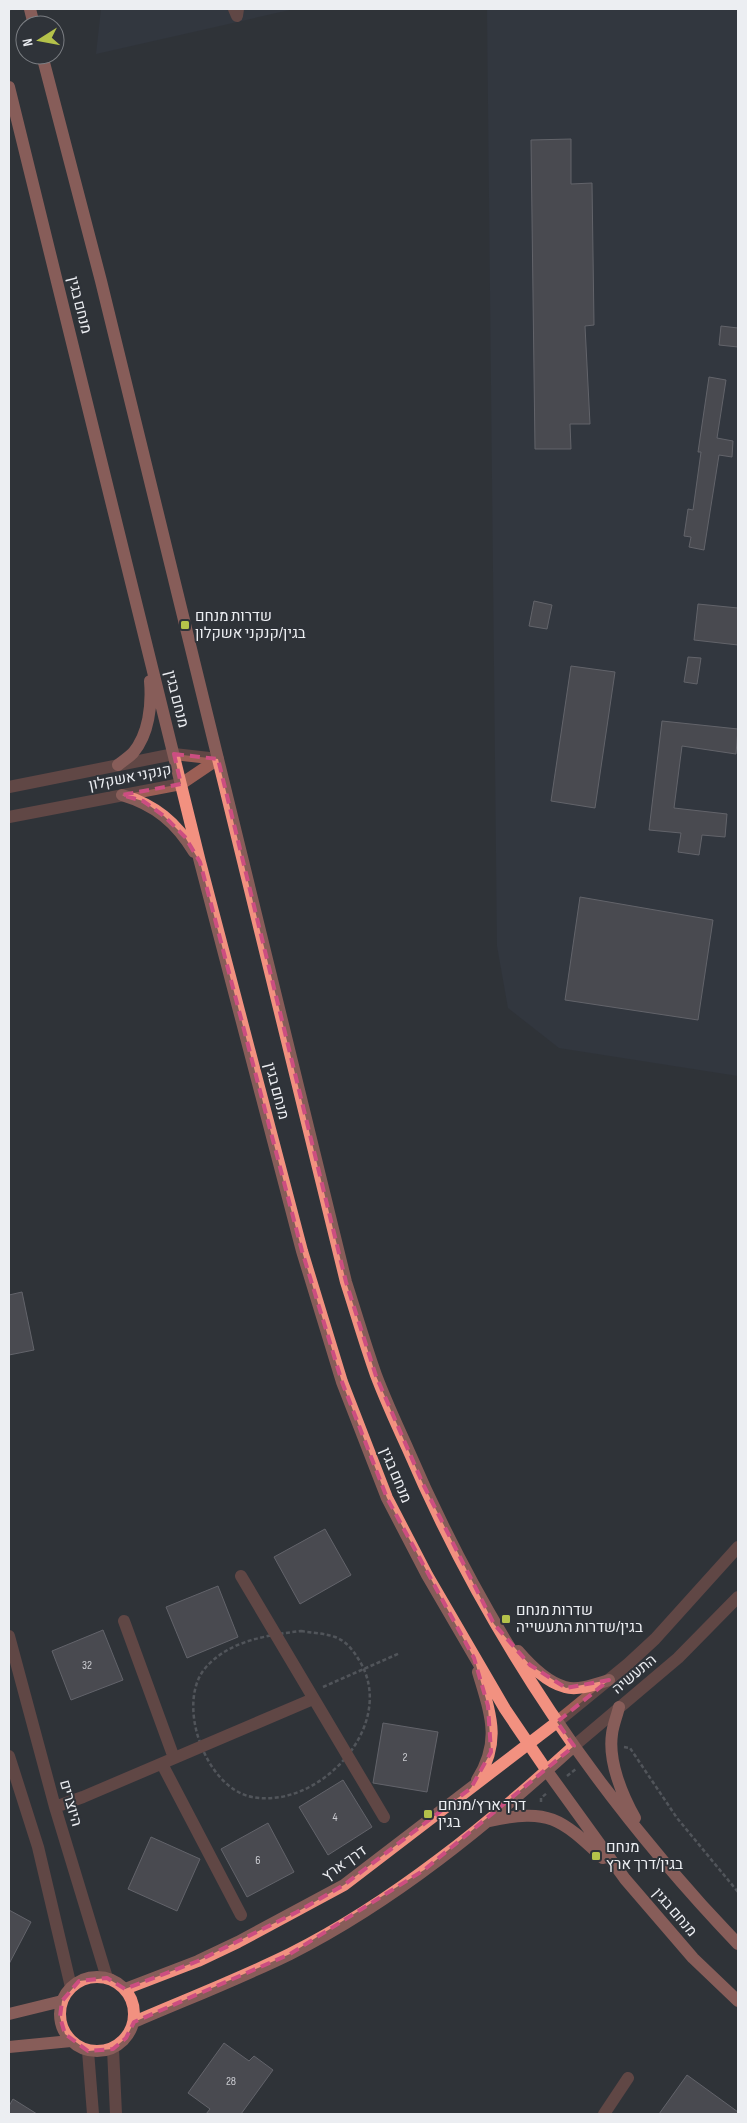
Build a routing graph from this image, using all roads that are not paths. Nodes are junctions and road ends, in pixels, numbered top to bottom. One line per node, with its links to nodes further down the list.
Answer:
1 (45, 65): 5 (main road, מנחם בגין)
2 (9, 87): 3 (main road, מנחם בגין)
3 (149, 654): 4 (main road, מנחם בגין); 6 (main road)
4 (174, 754): 5 (street, קנקני אשקלון); 6 (street, קנקני אשקלון); 7 (main road, מנחם בגין)
5 (218, 759): 7 (street, קנקני אשקלון); 16 (main road, מנחם בגין)
6 (118, 765): 8 (street, קנקני אשקלון)
7 (181, 784): 9 (street, קנקני אשקלון); 11 (main road, מנחם בגין)
8 (9, 787)
9 (122, 795): 10 (street, קנקני אשקלון); 11 (main road)
10 (9, 817)
11 (200, 862): 18 (main road, מנחם בגין)
12 (738, 1547): 19 (street, התעשיה)
13 (241, 1576): 20 (street)
14 (738, 1597): 21 (street, התעשיה)
15 (124, 1621): 26 (street)
16 (494, 1624): 19 (main road); 22 (main road, מנחם בגין)
17 (9, 1636): 29 (street, היוצרים)
18 (474, 1658): 23 (main road, מנחם בגין); 28 (main road)
19 (609, 1680): 22 (street, התעשיה)
20 (312, 1696): 26 (street); 30 (street)
21 (619, 1707): 24 (street, התעשיה); 32 (main road)
22 (557, 1722): 23 (main road, דרך ארץ); 24 (main road, מנחם בגין)
23 (527, 1743): 27 (main road, מנחם בגין); 28 (main road, דרך ארץ)
24 (574, 1746): 27 (main road, התעשיה); 32 (main road, מנחם בגין)
25 (9, 1756): 37 (street)
26 (168, 1761): 29 (street); 34 (street)
27 (547, 1771): 31 (main road); 33 (main road, מנחם בגין)
28 (471, 1788): 38 (main road, דרך ארץ)
29 (54, 1807): 36 (street, היוצרים)
30 (384, 1817)
31 (488, 1821): 33 (main road); 42 (main road)
32 (655, 1852): 35 (main road, מנחם בגין)
33 (625, 1879): 39 (main road, מנחם בגין)
34 (241, 1915)
35 (738, 1944)
36 (107, 1978): 37 (main road); 38 (main road)
37 (71, 1988): 40 (main road)
38 (125, 1989): 42 (main road)
39 (738, 2000)
40 (62, 2001): 41 (main road); 43 (main road)
41 (9, 2014)
42 (134, 2022): 45 (main road)
43 (71, 2041): 44 (main road); 46 (main road)
44 (9, 2047)
45 (113, 2048): 46 (main road); 49 (street)
46 (88, 2051): 48 (street)
47 (628, 2078): 50 (street)
48 (93, 2114)
49 (116, 2114)
50 (604, 2114)

